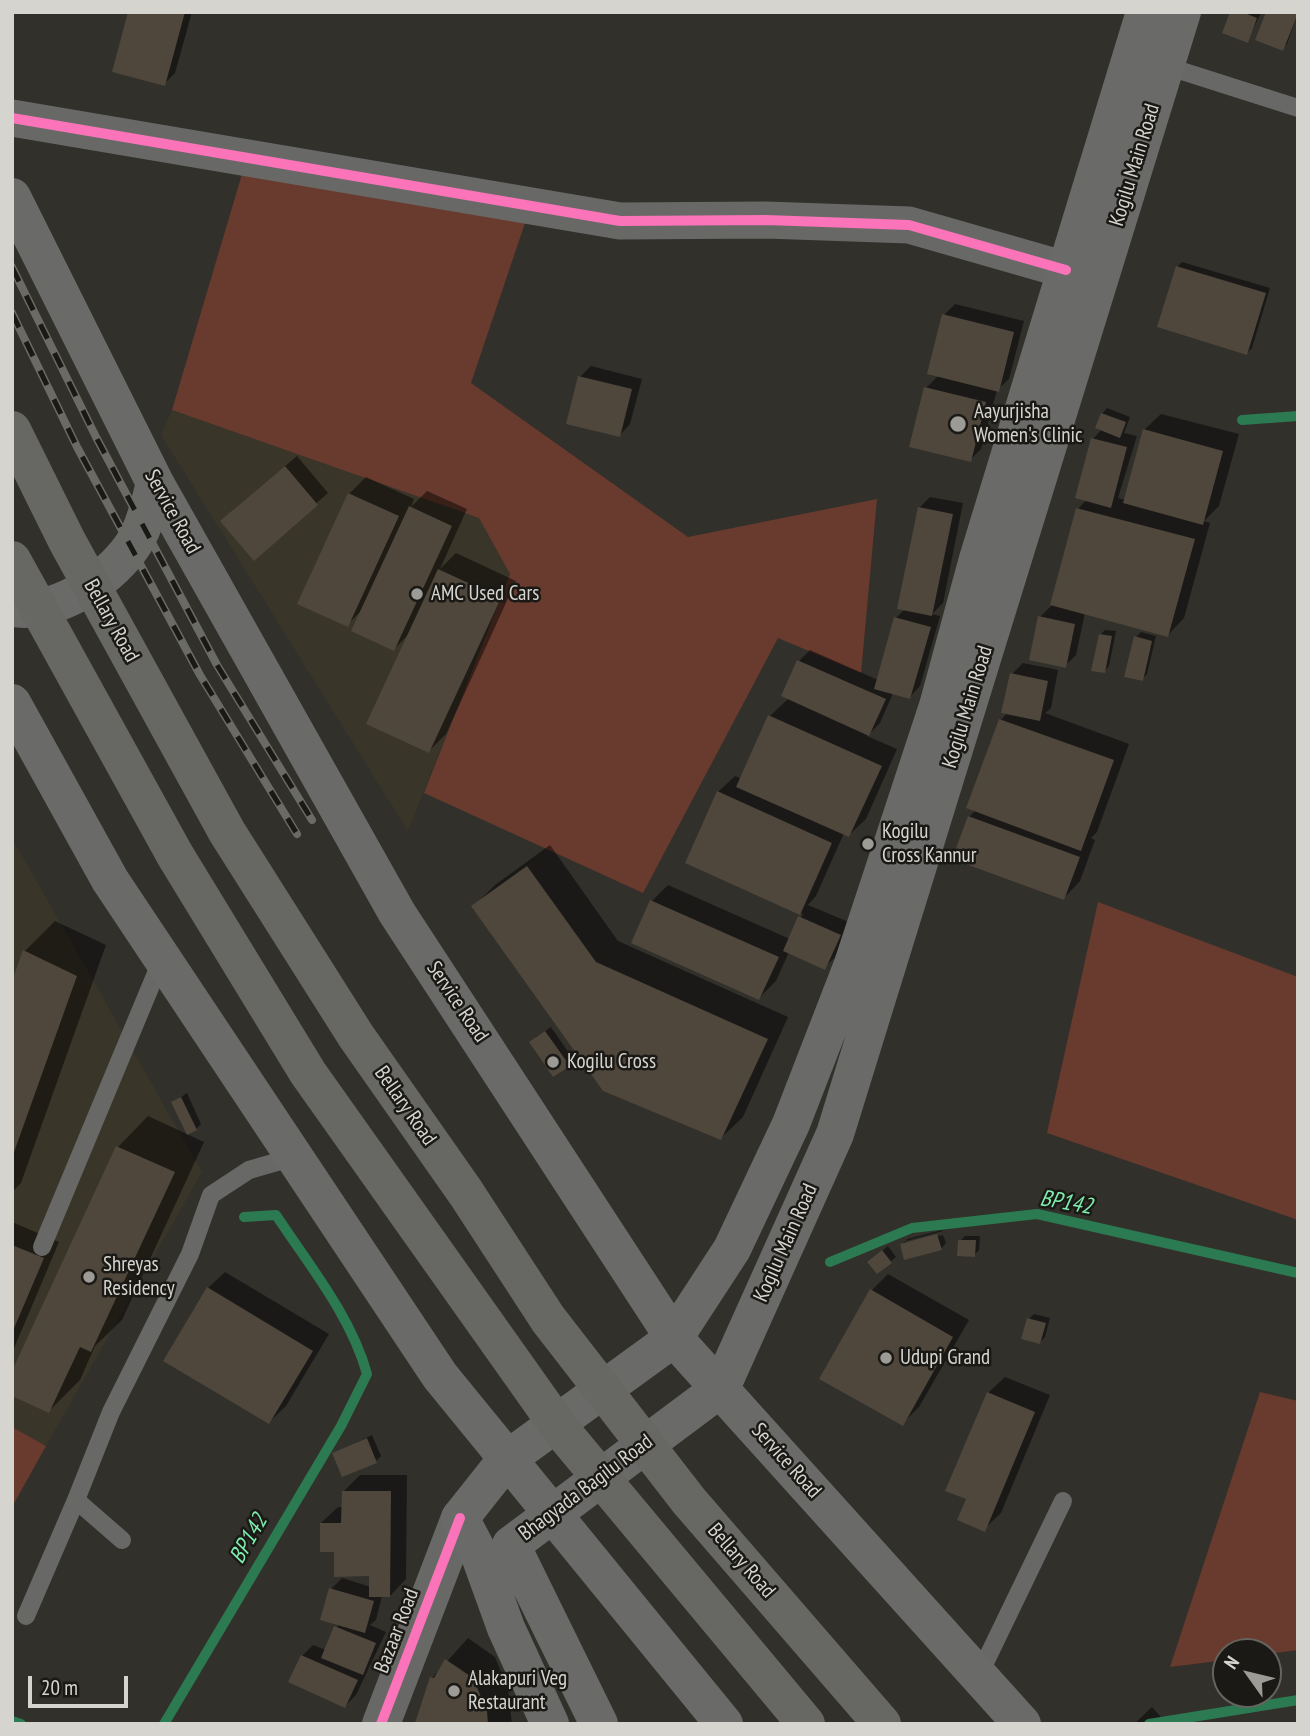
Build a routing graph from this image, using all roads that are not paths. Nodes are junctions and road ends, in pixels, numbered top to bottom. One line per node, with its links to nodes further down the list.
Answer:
1 (1145, 12): 7 (main road, Kogilu Main Road)
2 (1182, 12): 3 (main road, Kogilu Main Road)
3 (1166, 66): 4 (lane); 7 (main road, Kogilu Main Road)
4 (1298, 108)
5 (12, 118): 8 (street)
6 (12, 197): 10 (main road, Service Road)
7 (1098, 225): 8 (main road, Kogilu Main Road); 16 (main road, Kogilu Main Road)
8 (1066, 270): 15 (main road, Kogilu Main Road)
9 (12, 430): 34 (highway, Bellary Road, bridge)
10 (155, 483): 12 (main road); 19 (main road, Service Road)
11 (12, 561): 33 (highway, bridge)
12 (12, 608)
13 (12, 703): 14 (main road)
14 (162, 959): 17 (main road); 18 (lane)
15 (791, 1124): 16 (main road); 19 (main road, Kogilu Main Road)
16 (835, 1134): 20 (main road, Kogilu Main Road)
17 (294, 1157): 21 (main road); 22 (lane)
18 (42, 1247)
19 (674, 1338): 20 (main road, Service Road); 21 (main road)
20 (720, 1388): 24 (main road, Bhagyada Bagilu Road); 28 (main road, Service Road)
21 (506, 1460): 24 (main road); 25 (main road)
22 (76, 1500): 26 (lane); 27 (lane)
23 (1063, 1501): 28 (lane)
24 (550, 1513): 25 (main road, Bhagyada Bagilu Road); 32 (main road)
25 (476, 1532): 29 (street, Bazaar Road); 30 (main road); 31 (main road, Bhagyada Bagilu Road)
26 (122, 1540)
27 (26, 1616)
28 (979, 1675): 35 (main road, Service Road)
29 (381, 1724)
30 (550, 1724)
31 (599, 1724)
32 (724, 1724)
33 (806, 1724)
34 (882, 1724)
35 (1022, 1724)

